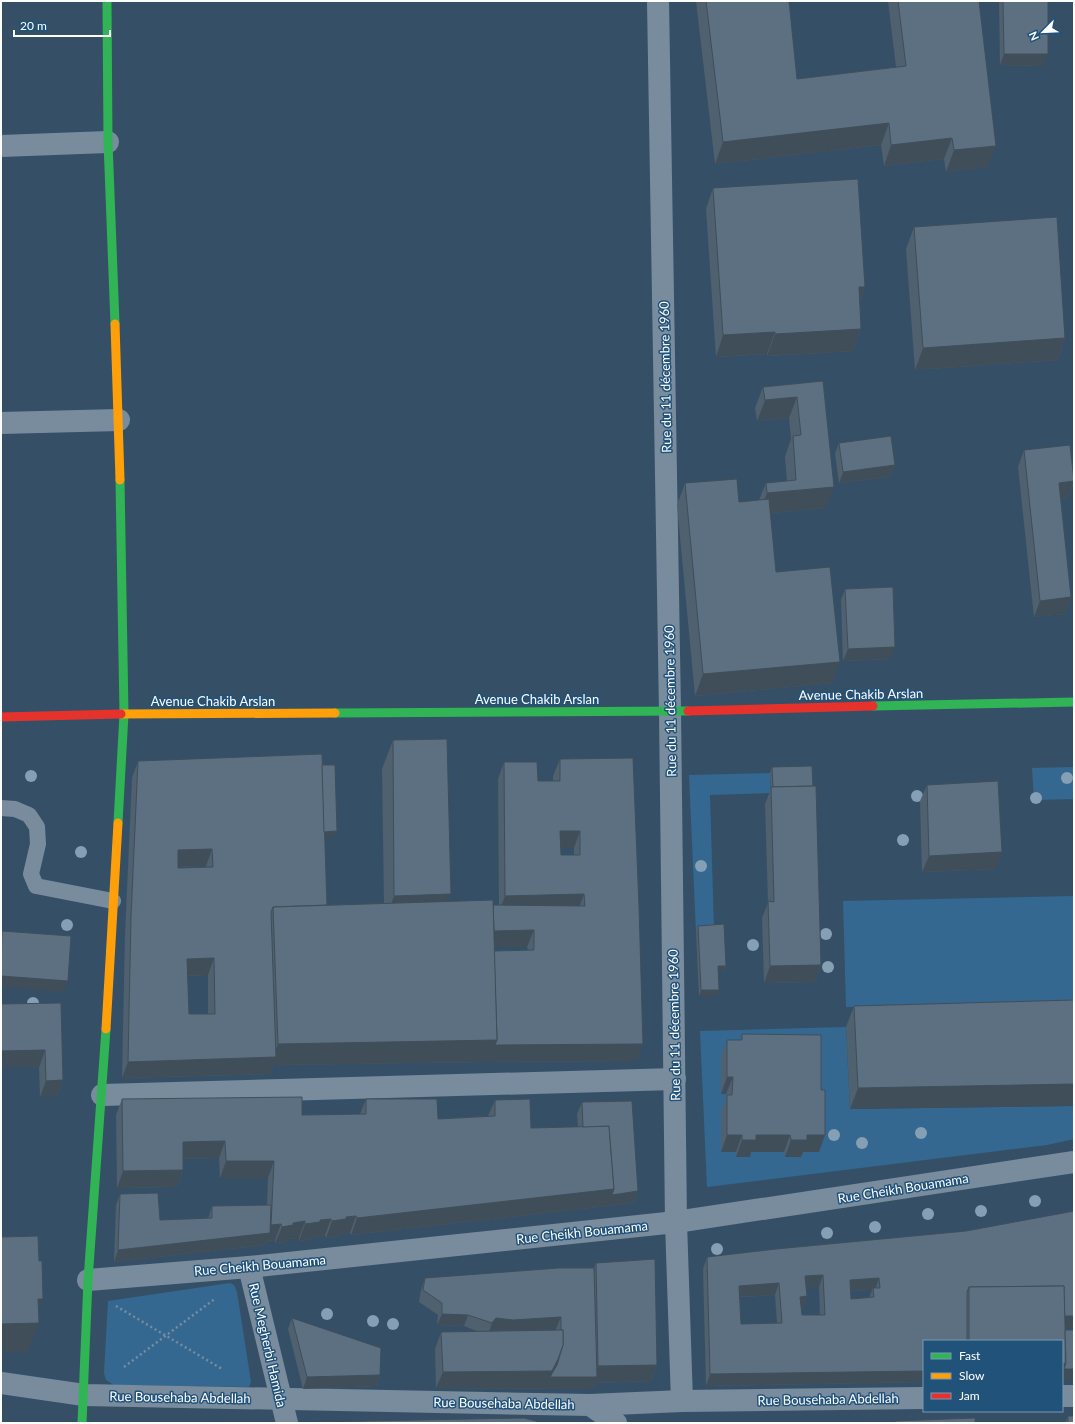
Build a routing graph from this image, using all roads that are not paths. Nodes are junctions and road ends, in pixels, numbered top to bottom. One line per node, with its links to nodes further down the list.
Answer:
1 (108, 1): 3 (street)
2 (658, 1): 8 (street, Rue du 11 décembre 1960)
3 (108, 142): 4 (street); 5 (street)
4 (1, 146)
5 (119, 420): 6 (street); 9 (street)
6 (1, 423)
7 (1074, 702): 8 (street, Avenue Chakib Arslan)
8 (670, 711): 9 (street, Avenue Chakib Arslan); 13 (street, Rue du 11 décembre 1960)
9 (124, 714): 10 (street, Avenue Chakib Arslan); 12 (street)
10 (1, 717)
11 (1, 808): 12 (lane)
12 (113, 901): 14 (street)
13 (675, 1079): 14 (street); 16 (street, Rue du 11 décembre 1960)
14 (102, 1094): 18 (street)
15 (1074, 1162): 16 (street, Rue Cheikh Bouamama)
16 (676, 1222): 17 (street, Rue Cheikh Bouamama); 25 (street, Rue du 11 décembre 1960)
17 (249, 1267): 18 (street, Rue Cheikh Bouamama); 24 (street, Rue Megherbi Hamida)
18 (88, 1280): 20 (street)
19 (1, 1383): 20 (street, Rue Bousehaba Abdellah)
20 (84, 1395): 24 (street, Rue Bousehaba Abdellah); 27 (street)
21 (1063, 1396): 22 (street)
22 (1074, 1396)
23 (923, 1398): 25 (street, Rue Bousehaba Abdellah)
24 (280, 1399): 26 (street, Rue Bousehaba Abdellah); 28 (street, Rue Megherbi Hamida)
25 (682, 1401): 26 (street, Rue Bousehaba Abdellah)
26 (590, 1405): 29 (street)
27 (82, 1423)
28 (287, 1423)
29 (616, 1423)

